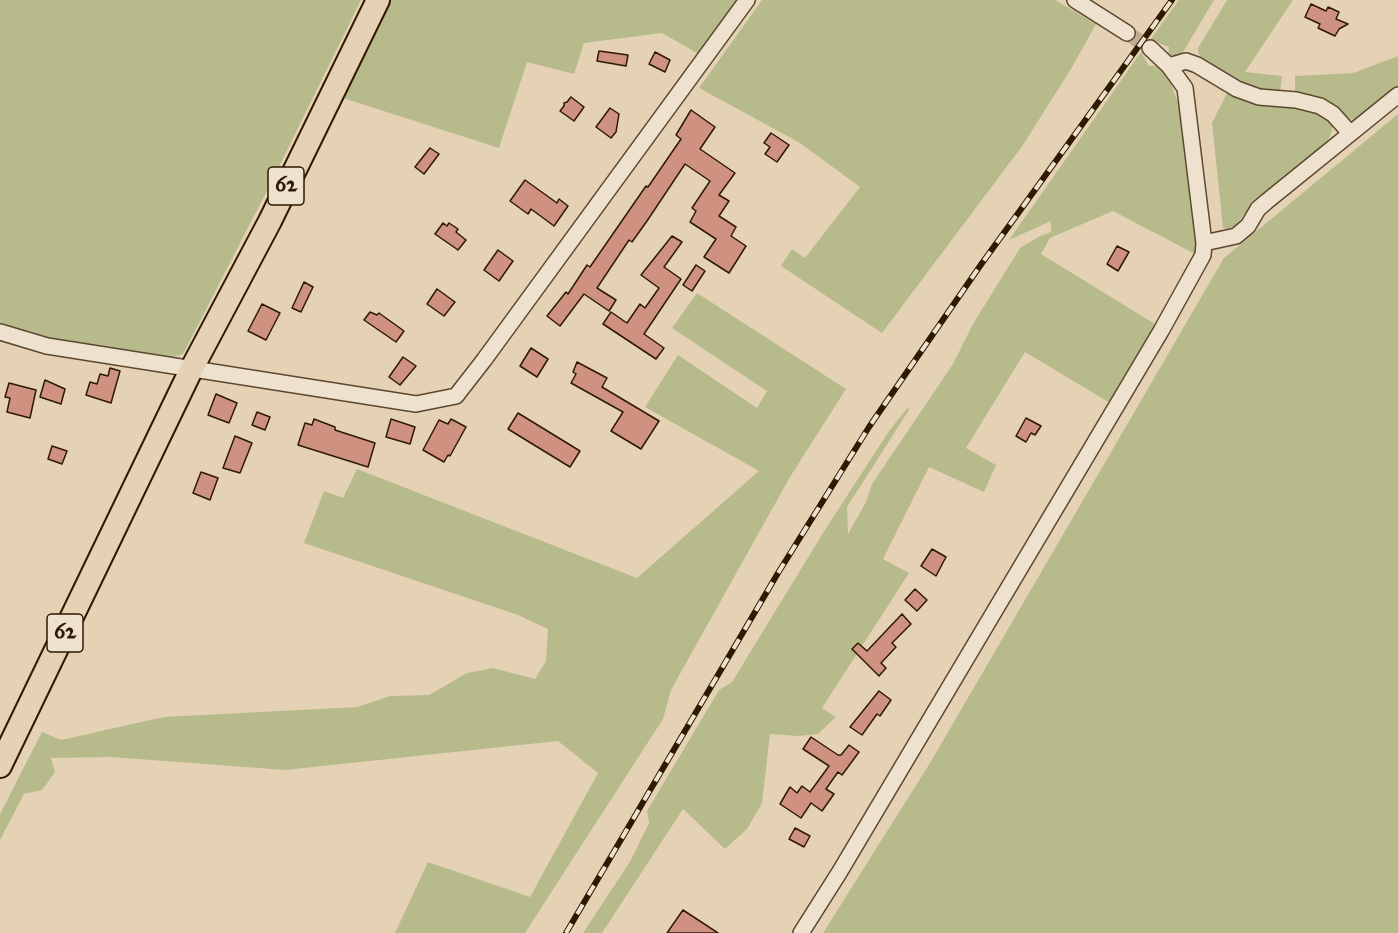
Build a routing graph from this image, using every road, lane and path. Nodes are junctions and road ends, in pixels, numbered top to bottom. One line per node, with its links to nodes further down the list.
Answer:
1 (378, 0): 11 (main road, 62)
2 (747, 0): 11 (street)
3 (1075, 0): 4 (street)
4 (1126, 33)
5 (1150, 48): 6 (street)
6 (1169, 66): 8 (street); 9 (street)
7 (1398, 95): 8 (street)
8 (1350, 133): 9 (street)
9 (1204, 243): 13 (street)
10 (0, 332): 11 (street)
11 (191, 370): 12 (main road, 62)
12 (0, 766)
13 (801, 933)

